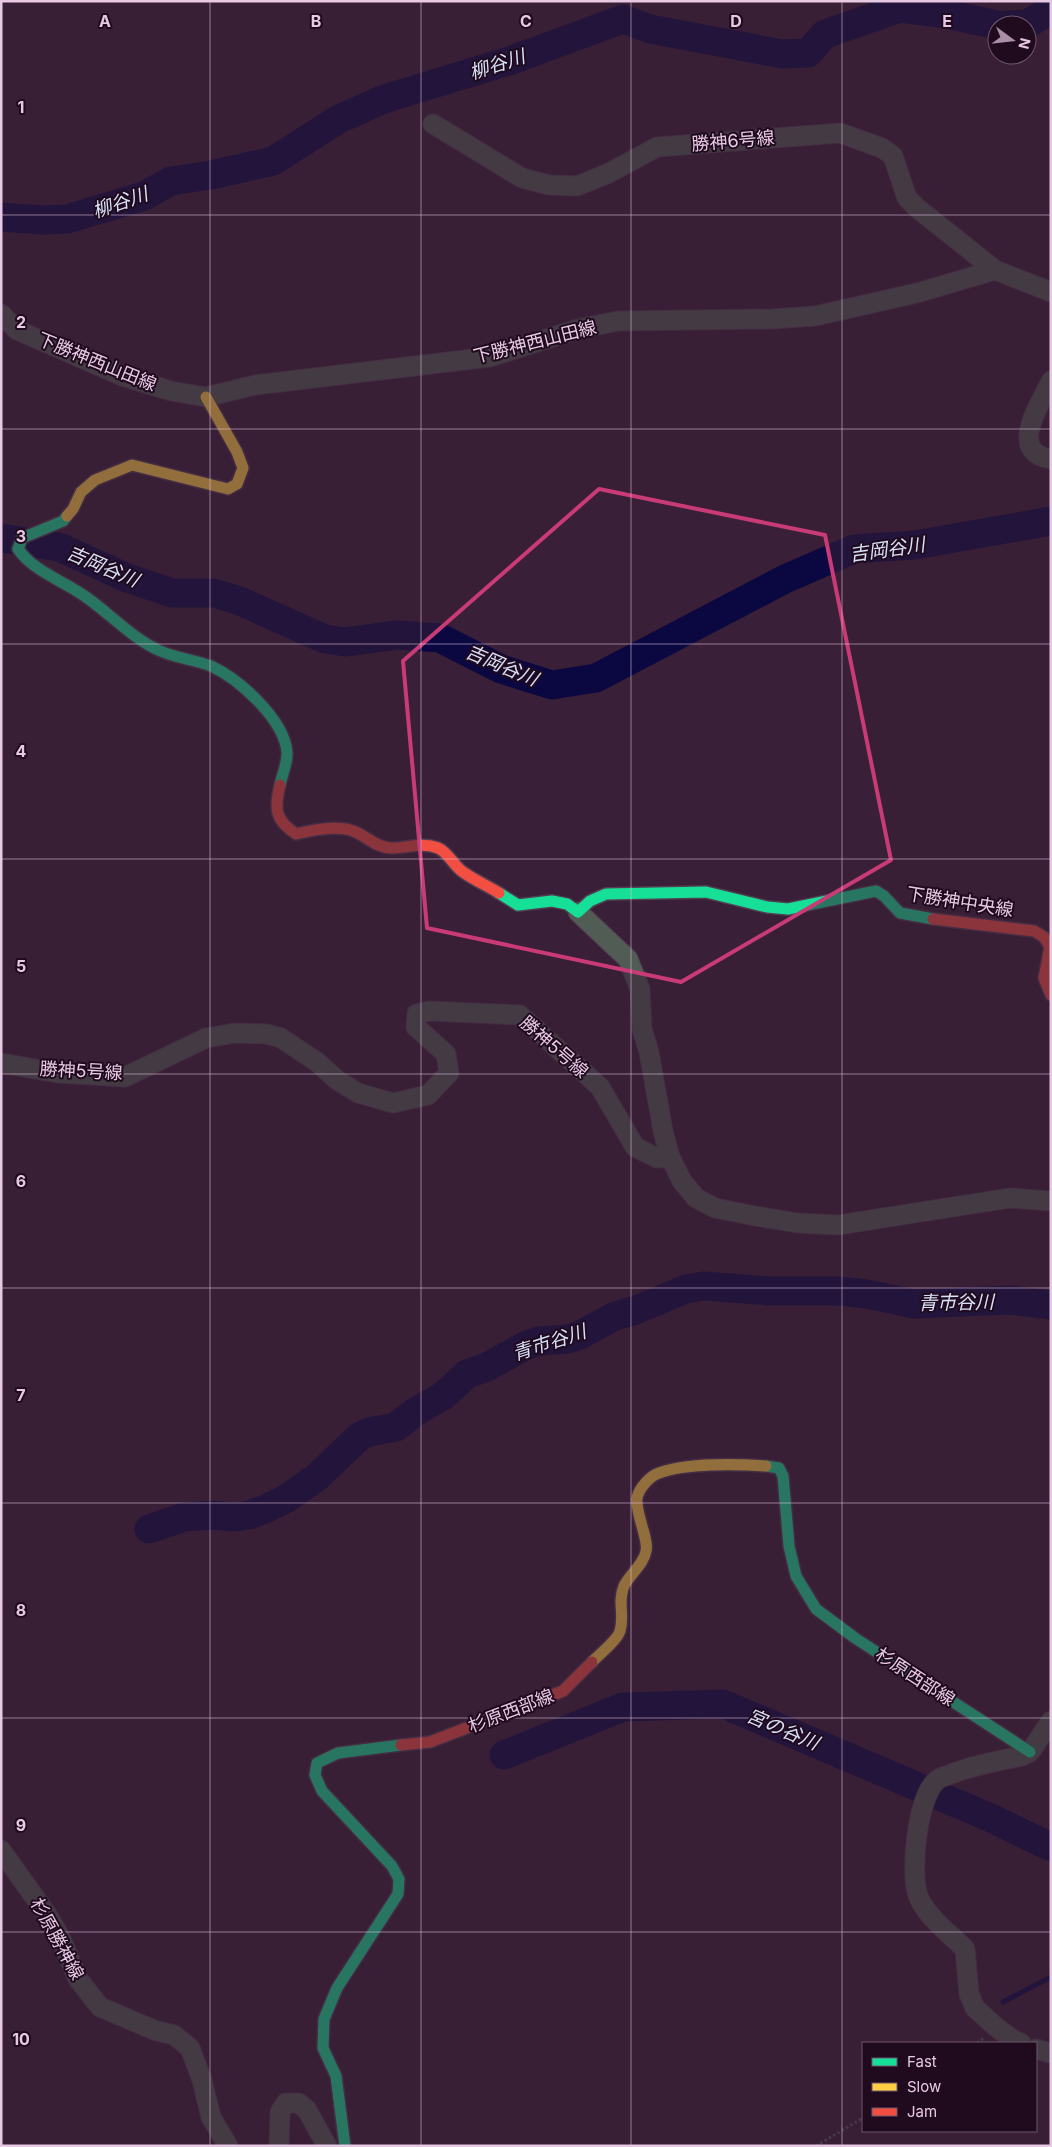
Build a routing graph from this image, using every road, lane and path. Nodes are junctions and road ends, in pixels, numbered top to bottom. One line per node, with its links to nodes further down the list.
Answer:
1 (433, 124): 2 (street, 勝神6号線)
2 (995, 270): 3 (street); 6 (street, 下勝神西山田線)
3 (1051, 292)
4 (1, 314): 6 (street, 下勝神西山田線)
5 (1051, 381): 7 (street)
6 (206, 397): 8 (street)
7 (1051, 459)
8 (578, 912): 9 (street, 下勝神中央線); 11 (street)
9 (1051, 995)
10 (1, 1063): 11 (street, 勝神5号線)
11 (670, 1157): 12 (street)
12 (1051, 1201)
13 (1051, 1721): 14 (street)
14 (1030, 1752): 16 (street); 25 (street, 杉原西部線)
15 (1, 1850): 20 (street, 杉原勝神線)
16 (1019, 2042)
17 (1037, 2048): 18 (street)
18 (1051, 2054)
19 (862, 2119): 26 (path)
20 (215, 2124): 21 (street); 22 (street, 杉原勝神線)
21 (213, 2146)
22 (228, 2146)
23 (279, 2146): 24 (street)
24 (327, 2146)
25 (345, 2146)
26 (816, 2146)

